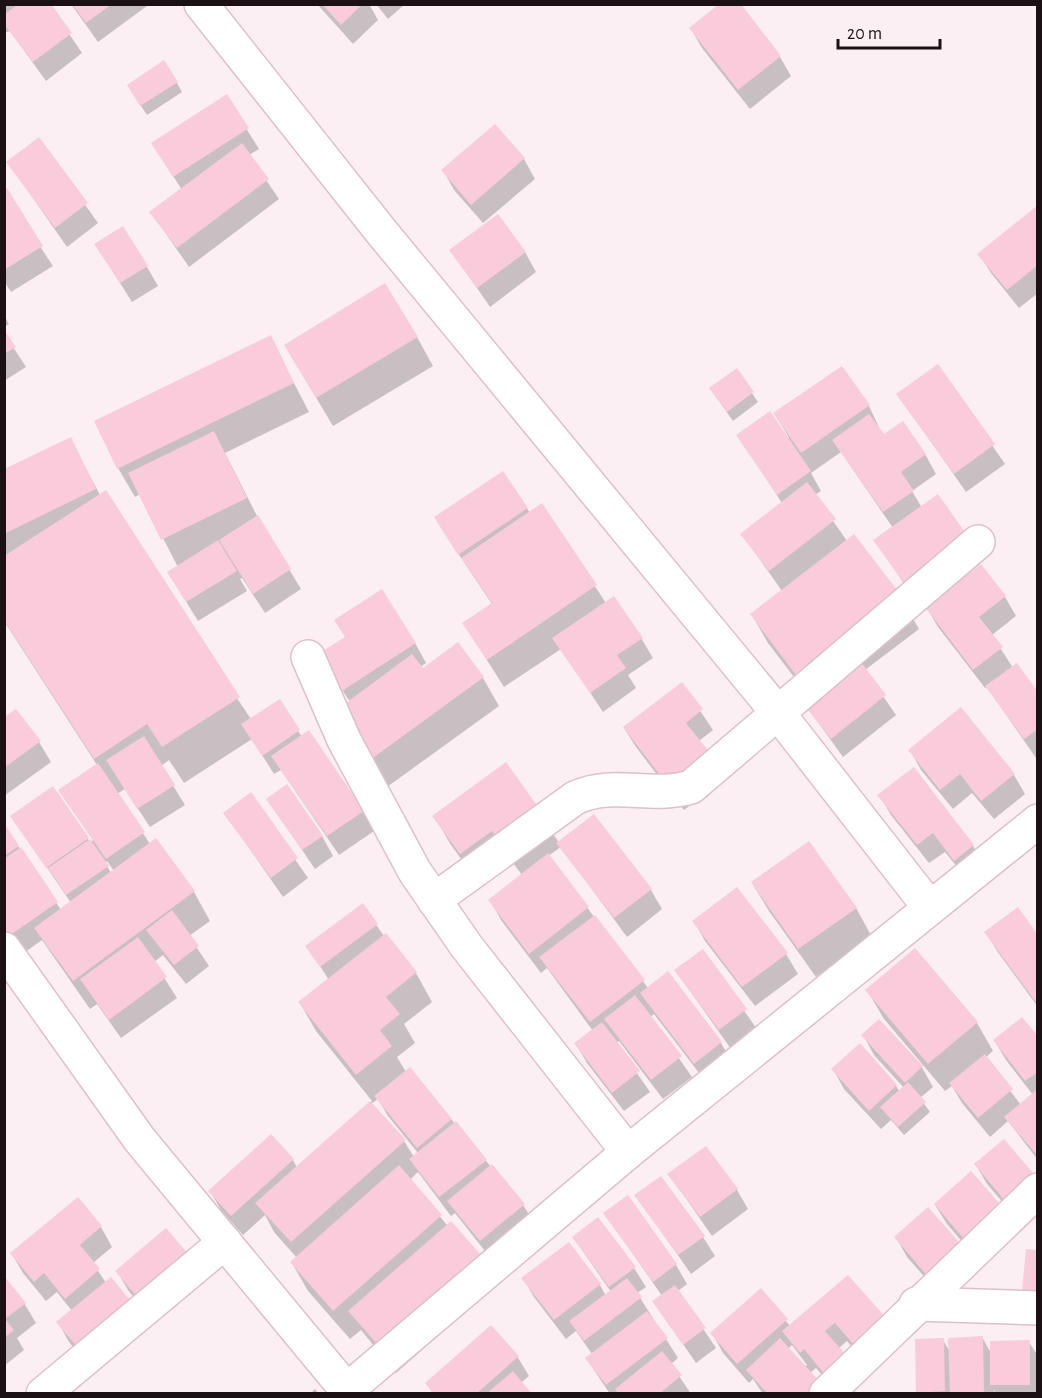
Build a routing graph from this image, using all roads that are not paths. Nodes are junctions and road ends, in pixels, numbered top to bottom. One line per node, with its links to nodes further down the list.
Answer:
1 (211, 8): 4 (street)
2 (978, 542): 4 (street)
3 (308, 657): 6 (street)
4 (778, 713): 6 (street); 7 (street)
5 (1038, 821): 7 (street)
6 (434, 900): 9 (street)
7 (930, 908): 9 (street)
8 (4, 949): 11 (street)
9 (628, 1152): 14 (street)
10 (1038, 1190): 12 (street)
11 (225, 1242): 14 (street); 15 (street)
12 (916, 1304): 13 (street); 16 (street)
13 (1038, 1308)
14 (348, 1392)
15 (43, 1394)
16 (825, 1394)

